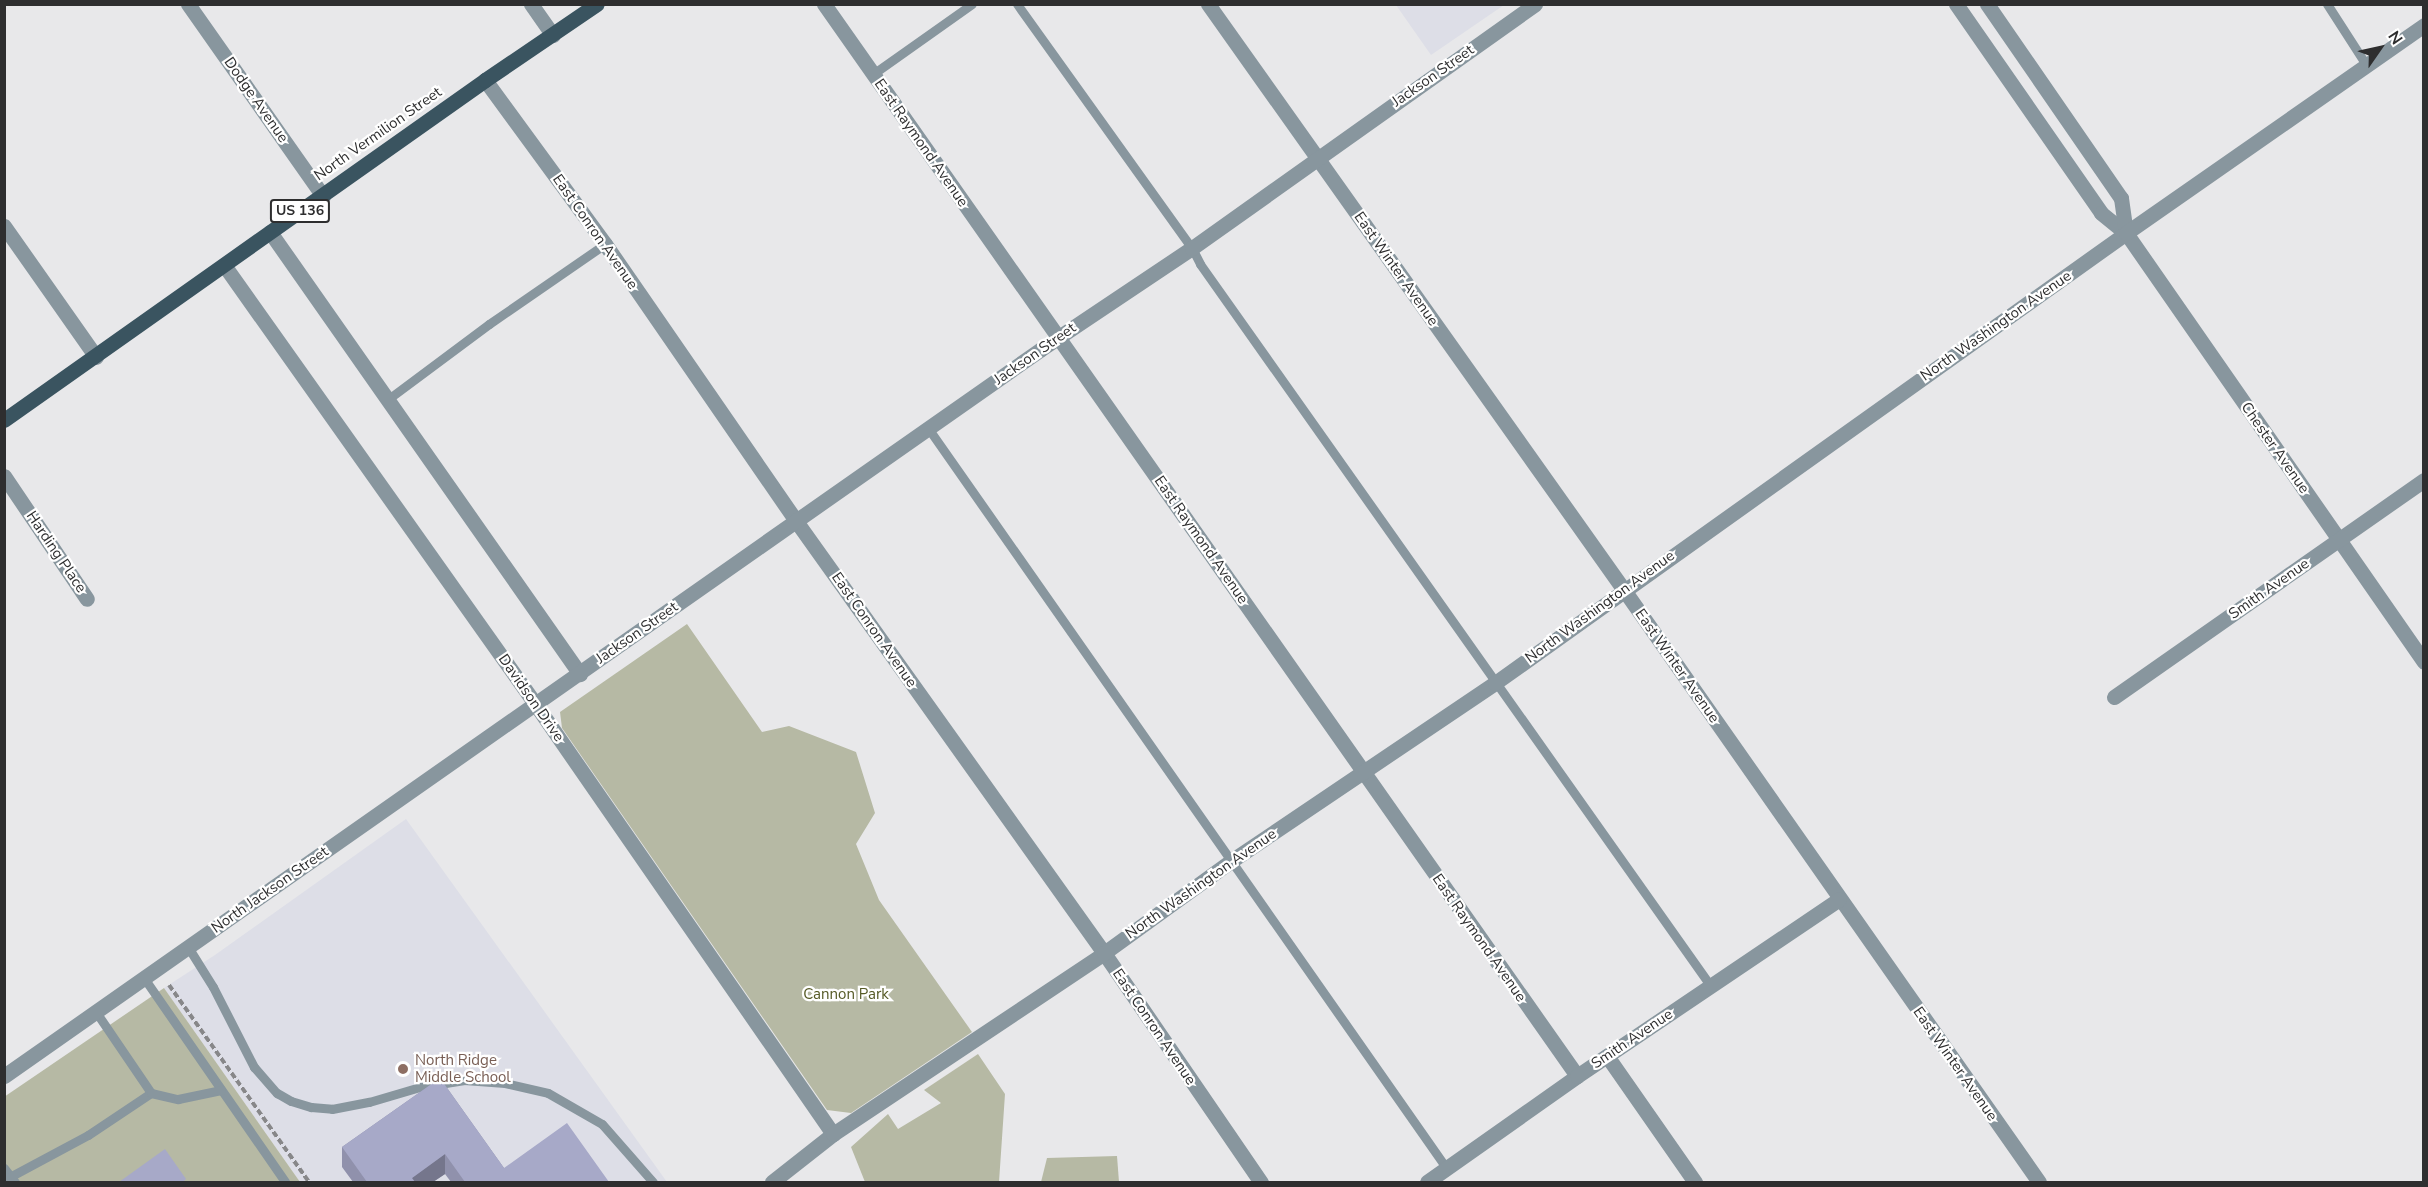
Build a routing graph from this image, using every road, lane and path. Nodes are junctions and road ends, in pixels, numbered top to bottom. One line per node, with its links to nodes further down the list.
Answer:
1 (188, 4): 20 (street, Dodge Avenue)
2 (531, 4): 13 (street)
3 (597, 4): 13 (main road, North Vermilion Street / US 136)
4 (824, 4): 16 (street, East Raymond Avenue)
5 (972, 4): 16 (lane)
6 (1017, 4): 25 (lane)
7 (1208, 4): 19 (street, East Winter Avenue)
8 (1534, 4): 19 (street, Jackson Street)
9 (1956, 4): 18 (street, Chester Avenue)
10 (1987, 4): 15 (street, Chester Avenue)
11 (2327, 4): 14 (lane)
12 (2424, 25): 14 (street, North Washington Avenue)
13 (554, 35): 17 (main road, North Vermilion Street / US 136)
14 (2367, 66): 23 (street, North Washington Avenue)
15 (2033, 71): 18 (street); 23 (street, Chester Avenue)
16 (873, 74): 27 (street, East Raymond Avenue)
17 (485, 80): 20 (main road, North Vermilion Street / US 136); 24 (street, East Conron Avenue)
18 (2012, 86): 23 (street, Chester Avenue)
19 (1317, 158): 25 (street, Jackson Street); 36 (street, East Winter Avenue)
20 (323, 196): 22 (main road, North Vermilion Street / US 136)
21 (4, 226): 28 (street)
22 (270, 232): 26 (main road, North Vermilion Street / US 136); 29 (street)
23 (2126, 234): 35 (street, Chester Avenue); 36 (street, North Washington Avenue)
24 (605, 244): 29 (lane); 34 (street, East Conron Avenue)
25 (1192, 248): 27 (street, Jackson Street); 40 (lane)
26 (224, 265): 28 (main road, North Vermilion Street / US 136); 42 (street, Davidson Drive)
27 (1059, 337): 31 (street, Jackson Street); 43 (street, East Raymond Avenue)
28 (96, 357): 30 (main road, North Vermilion Street / US 136)
29 (387, 400): 39 (street)
30 (4, 420)
31 (928, 429): 34 (street, Jackson Street); 44 (lane)
32 (4, 476): 37 (street, Harding Place)
33 (2424, 480): 35 (street, Smith Avenue)
34 (796, 521): 39 (street, Jackson Street); 47 (street, East Conron Avenue)
35 (2339, 540): 38 (street, Chester Avenue); 41 (street, Smith Avenue)
36 (1624, 590): 40 (street, North Washington Avenue); 45 (street, East Winter Avenue)
37 (87, 598)
38 (2424, 662)
39 (580, 674): 42 (street, Jackson Street)
40 (1494, 683): 43 (street, North Washington Avenue); 50 (lane)
41 (2114, 697)
42 (536, 705): 46 (street, North Jackson Street); 57 (street, Davidson Drive)
43 (1362, 773): 44 (street, North Washington Avenue); 54 (street, East Raymond Avenue)
44 (1231, 861): 47 (street, North Washington Avenue); 59 (lane)
45 (1839, 899): 50 (street, Smith Avenue); 68 (street, East Winter Avenue)
46 (188, 947): 48 (street, North Jackson Street); 63 (lane)
47 (1104, 953): 57 (street, North Washington Avenue); 65 (street, East Conron Avenue)
48 (144, 978): 51 (street, North Jackson Street); 55 (lane)
49 (169, 985): 62 (path)
50 (1710, 985): 52 (street, Smith Avenue)
51 (96, 1012): 53 (street, North Jackson Street); 56 (lane)
52 (1607, 1056): 54 (street, Smith Avenue); 67 (street)
53 (4, 1076)
54 (1577, 1076): 59 (street, Smith Avenue)
55 (221, 1090): 56 (lane); 61 (lane)
56 (151, 1093): 60 (lane)
57 (833, 1134): 64 (street, North Washington Avenue)
58 (4, 1168): 60 (lane)
59 (1447, 1169): 66 (street, Smith Avenue)
60 (10, 1180)
61 (285, 1182)
62 (309, 1182)
63 (653, 1182)
64 (772, 1182)
65 (1261, 1182)
66 (1427, 1182)
67 (1695, 1182)
68 (2039, 1182)

